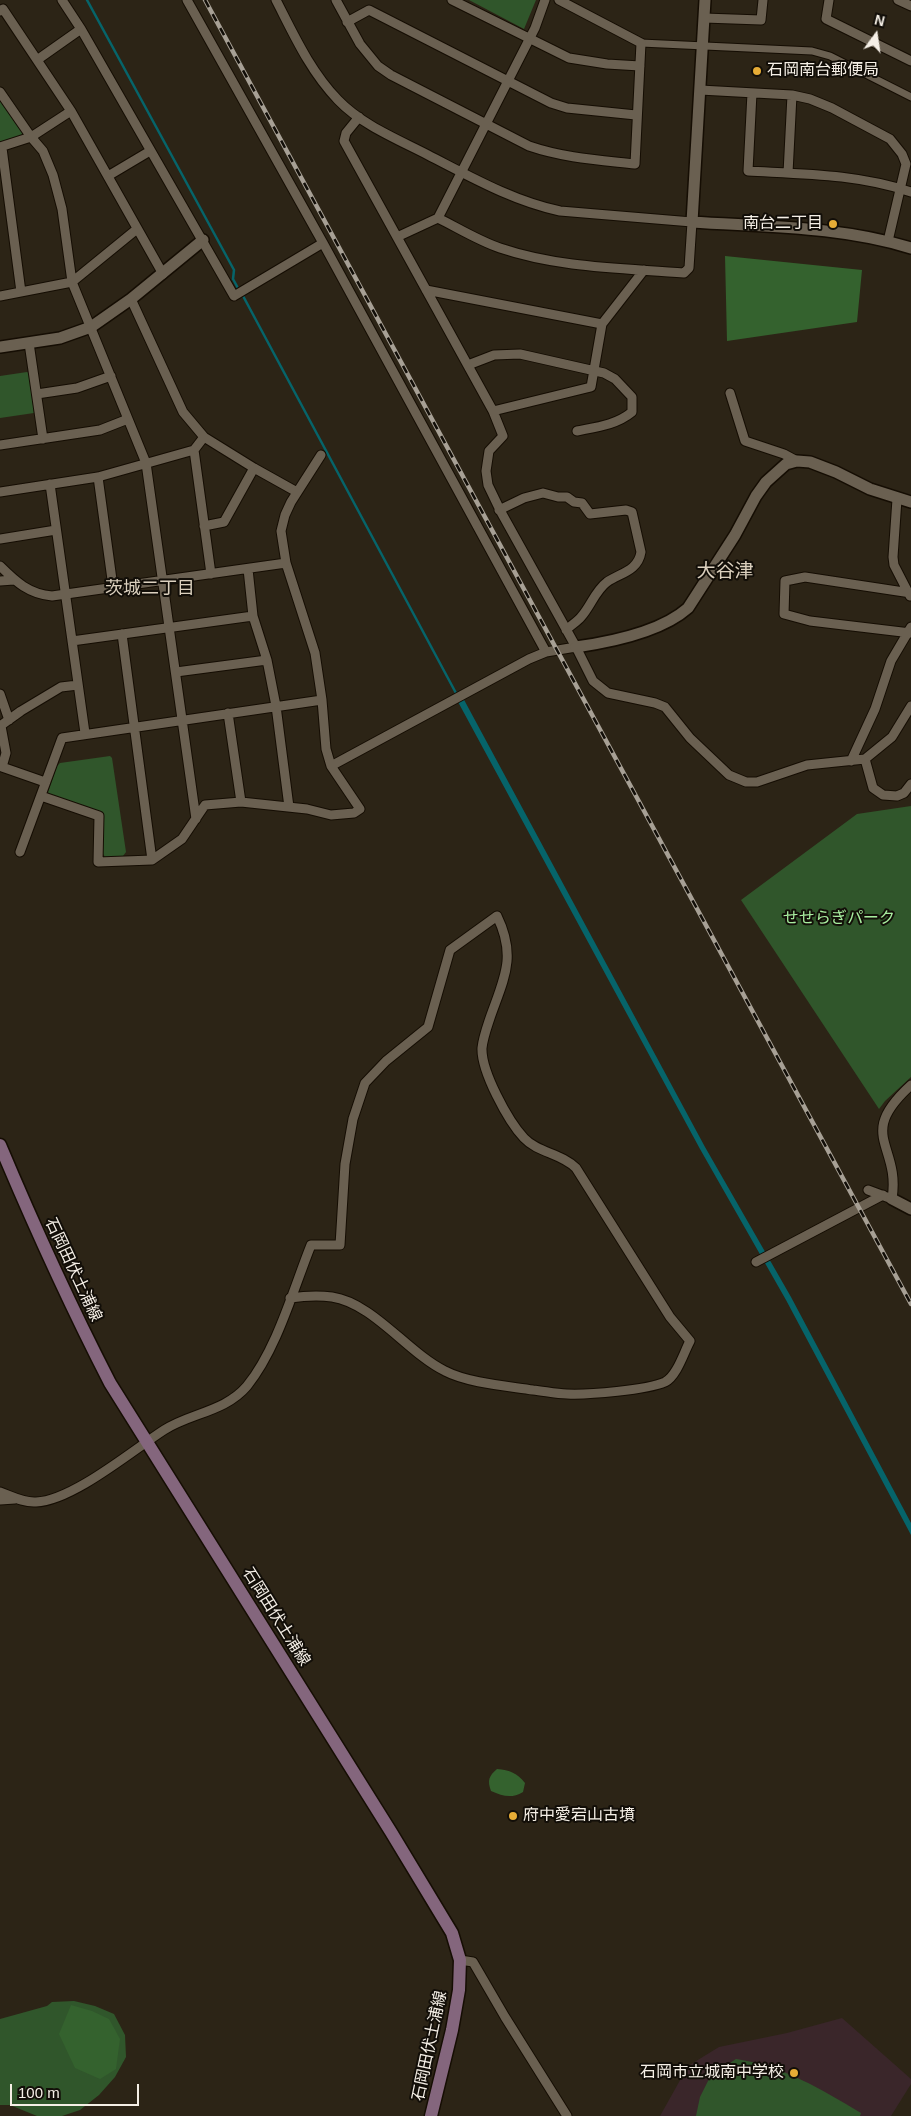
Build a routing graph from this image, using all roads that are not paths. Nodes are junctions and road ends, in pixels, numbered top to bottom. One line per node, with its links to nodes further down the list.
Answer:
1 (62, 0): 16 (street)
2 (187, 0): 48 (street)
3 (276, 0): 31 (street)
4 (336, 0): 15 (street)
5 (545, 0): 17 (street)
6 (559, 0): 18 (street)
7 (705, 0): 14 (street)
8 (763, 0): 14 (street)
9 (829, 0): 21 (street)
10 (898, 0): 12 (street)
11 (454, 1): 17 (street)
12 (911, 6)
13 (0, 11): 20 (street)
14 (704, 18): 19 (street)
15 (347, 22): 23 (street); 32 (street)
16 (81, 29): 20 (street); 35 (street)
17 (529, 38): 22 (street); 23 (street)
18 (641, 43): 19 (street); 22 (street)
19 (702, 46): 24 (street); 28 (street)
20 (37, 60): 29 (street)
21 (911, 61)
22 (640, 66): 30 (street)
23 (507, 82): 30 (street); 32 (street)
24 (700, 90): 26 (street); 43 (street)
25 (0, 92): 33 (street)
26 (752, 93): 27 (street); 38 (street)
27 (792, 95): 36 (street); 38 (street)
28 (911, 97)
29 (71, 111): 33 (street); 39 (street)
30 (636, 115): 32 (street)
31 (359, 117): 37 (street); 45 (street)
32 (486, 125): 37 (street)
33 (31, 137): 34 (street); 52 (street)
34 (1, 148): 54 (street)
35 (150, 151): 39 (street); 46 (street)
36 (909, 161): 40 (street)
37 (462, 172): 42 (street); 43 (street)
38 (788, 173): 40 (street)
39 (108, 176): 44 (street)
40 (901, 188): 41 (street); 47 (street)
41 (911, 192)
42 (438, 218): 45 (street); 50 (street)
43 (692, 222): 47 (street); 50 (street)
44 (138, 229): 51 (street); 52 (street)
45 (397, 237): 53 (street)
46 (203, 240): 48 (street); 51 (street)
47 (888, 241): 49 (street)
48 (323, 243): 104 (street)
49 (911, 248)
50 (644, 270): 57 (street)
51 (163, 274): 56 (street)
52 (72, 282): 54 (street); 58 (street)
53 (426, 290): 57 (street); 61 (street)
54 (22, 292): 55 (street)
55 (0, 296)
56 (132, 299): 58 (street); 69 (street)
57 (602, 324): 62 (street)
58 (91, 327): 59 (street); 63 (street)
59 (29, 342): 60 (street); 65 (street)
60 (0, 347)
61 (468, 364): 62 (street); 66 (street)
62 (595, 371): 66 (street); 68 (street)
63 (111, 376): 65 (street); 67 (street)
64 (730, 393): 74 (street)
65 (37, 394): 70 (street)
66 (493, 411): 83 (street)
67 (128, 419): 70 (street); 75 (street)
68 (577, 431)
69 (204, 437): 72 (street); 76 (street)
70 (43, 439): 71 (street)
71 (0, 445)
72 (194, 450): 75 (street); 84 (street)
73 (321, 456): 80 (street)
74 (797, 462): 81 (street); 103 (street)
75 (146, 463): 77 (street); 93 (street)
76 (254, 468): 80 (street); 84 (street)
77 (98, 477): 78 (street); 94 (street)
78 (50, 484): 79 (street); 85 (street)
79 (0, 492)
80 (297, 492): 87 (street)
81 (897, 499): 82 (street); 96 (street)
82 (911, 502)
83 (500, 510): 99 (street); 99 (street)
84 (204, 526): 90 (street)
85 (56, 530): 86 (street); 95 (street)
86 (0, 538)
87 (286, 563): 89 (street); 109 (street)
88 (0, 566): 91 (street)
89 (248, 569): 90 (street); 97 (street)
90 (211, 574): 93 (street)
91 (14, 580): 92 (street); 95 (street)
92 (0, 581)
93 (162, 581): 94 (street); 98 (street)
94 (114, 587): 95 (street)
95 (65, 594): 102 (street)
96 (910, 595): 100 (street)
97 (253, 616): 98 (street); 105 (street)
98 (169, 628): 101 (street); 106 (street)
99 (566, 630): 103 (street)
100 (910, 631): 119 (street)
101 (122, 634): 102 (street); 116 (street)
102 (72, 642): 107 (street)
103 (576, 647): 104 (street); 119 (street)
104 (546, 652): 120 (street)
105 (267, 660): 106 (street); 110 (street)
106 (176, 672): 113 (street)
107 (78, 685): 114 (street); 117 (street)
108 (0, 694): 114 (street)
109 (322, 700): 110 (street); 120 (street)
110 (276, 706): 112 (street); 126 (street)
111 (911, 706): 118 (street)
112 (228, 713): 113 (street); 125 (street)
113 (182, 719): 116 (street); 127 (street)
114 (9, 720): 115 (street)
115 (1, 726): 121 (street)
116 (134, 726): 117 (street); 129 (street)
117 (85, 733): 122 (street)
118 (865, 759): 119 (street); 123 (street)
119 (851, 760)
120 (332, 766): 126 (street)
121 (1, 770): 122 (street)
122 (45, 782): 124 (street)
123 (911, 784)
124 (41, 796): 128 (street); 129 (street)
125 (241, 802): 126 (street); 127 (street)
126 (289, 806)
127 (196, 819): 129 (street)
128 (20, 852)
129 (152, 860)
130 (911, 1085): 133 (street)
131 (0, 1145): 137 (main road, 石岡田伏土浦線)
132 (868, 1190): 133 (street)
133 (888, 1197): 134 (street); 135 (street)
134 (911, 1209)
135 (758, 1261)
136 (290, 1298): 136 (street); 137 (street)
137 (147, 1444): 139 (street); 141 (main road, 石岡田伏土浦線)
138 (0, 1492): 139 (street)
139 (18, 1499): 140 (street)
140 (0, 1500)
141 (460, 1960): 142 (main road, 石岡田伏土浦線); 143 (street)
142 (431, 2116)
143 (568, 2116)

